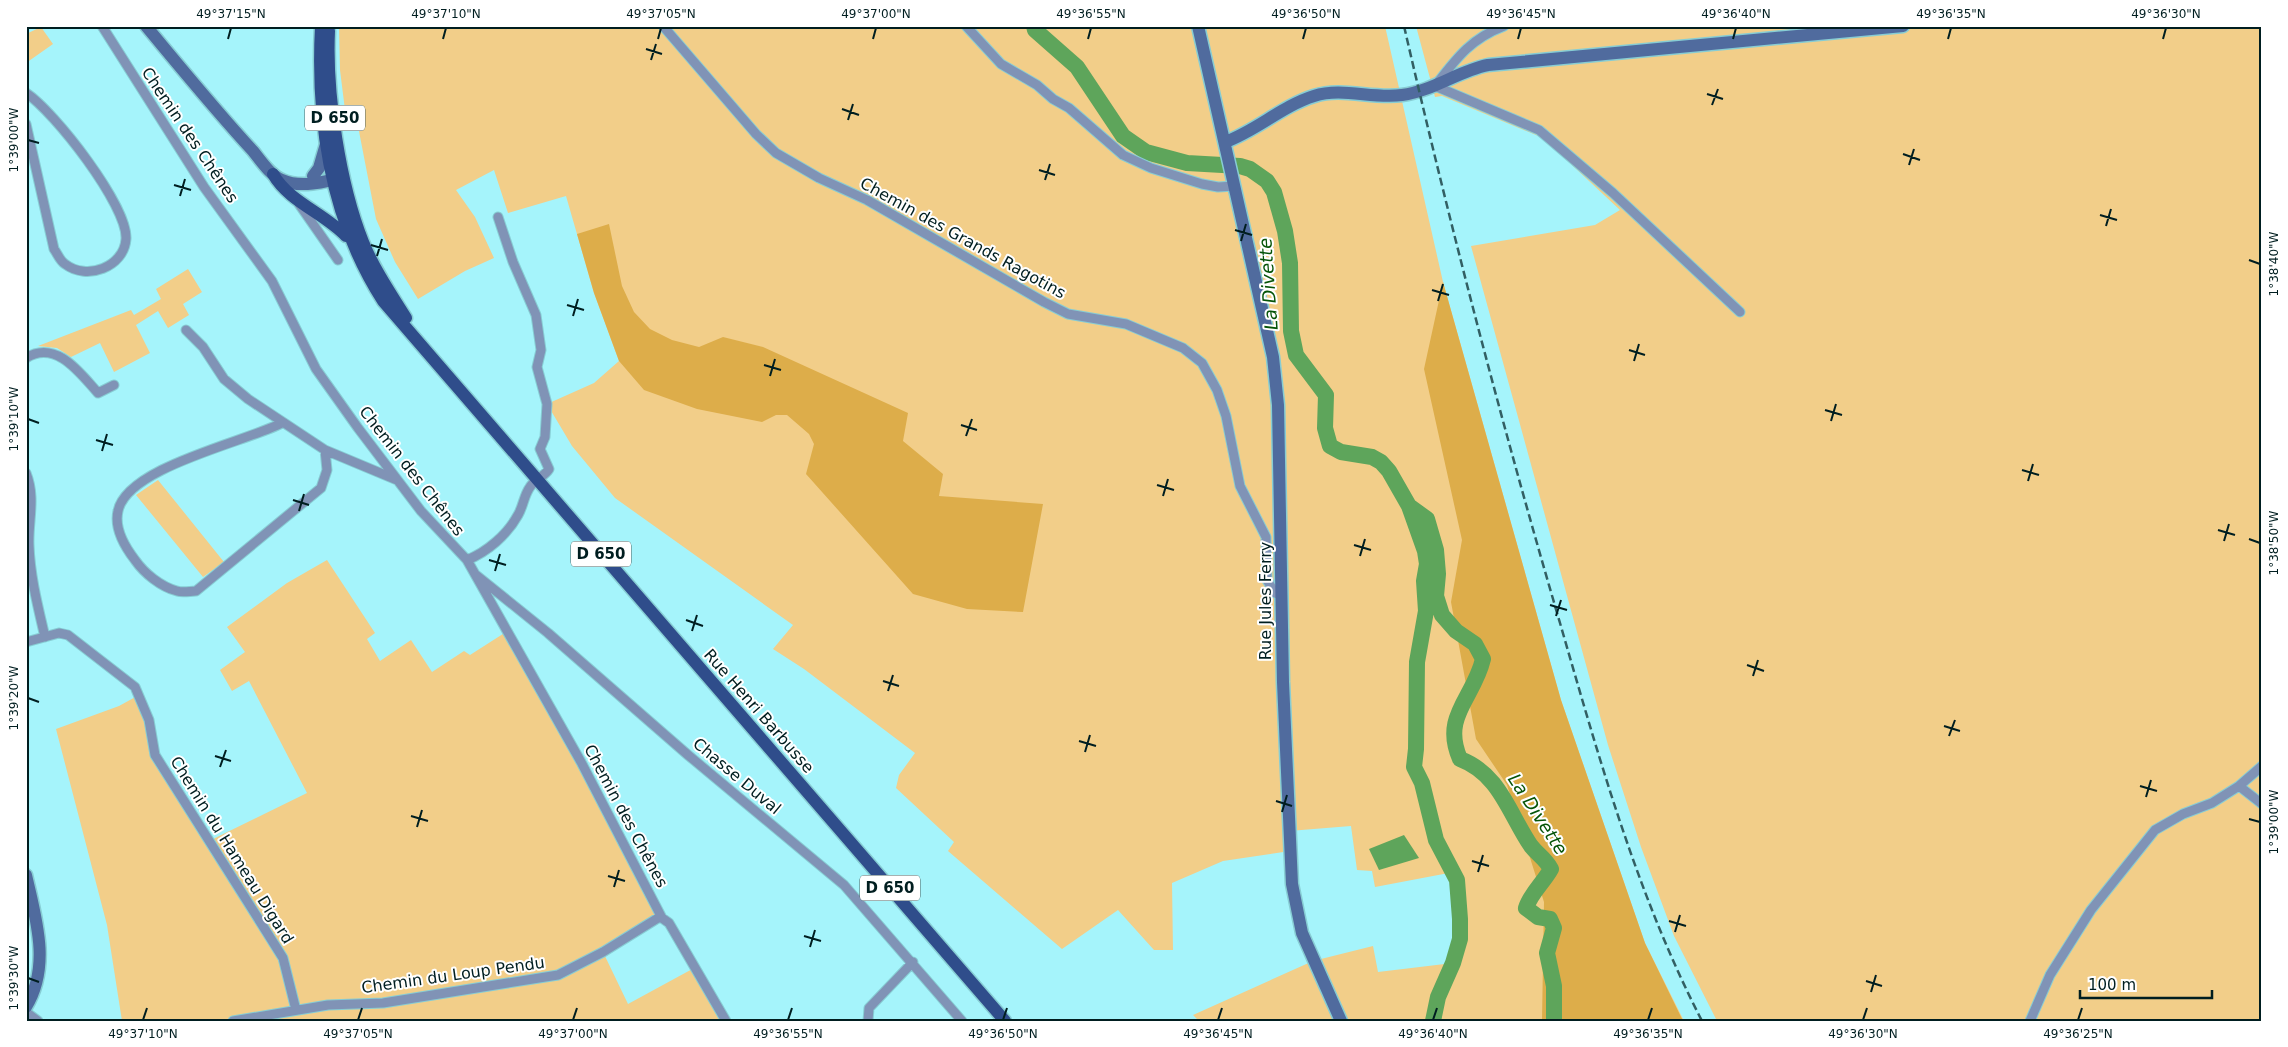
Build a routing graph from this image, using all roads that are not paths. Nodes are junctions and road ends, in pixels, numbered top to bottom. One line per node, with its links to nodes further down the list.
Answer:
1 (102, 26): 31 (street, Chemin des Chênes)
2 (146, 26): 15 (main road)
3 (320, 26): 13 (main road, D 650)
4 (329, 26): 17 (main road, D 650)
5 (663, 26): 38 (street, Chemin des Grands Ragotins)
6 (966, 26): 18 (street)
7 (1198, 26): 14 (main road, Rue Jules Ferry)
8 (1504, 26): 10 (street)
9 (1903, 26): 10 (main road)
10 (1435, 86): 14 (main road); 24 (street)
11 (26, 93): 12 (street)
12 (26, 124)
13 (326, 142): 16 (main road); 17 (main road, D 650)
14 (1225, 142): 18 (main road, Rue Jules Ferry)
15 (274, 174): 19 (main road); 20 (main road)
16 (312, 176): 17 (main road); 19 (main road)
17 (336, 176): 19 (main road); 22 (main road, D 650); 26 (main road, D 650)
18 (1234, 181): 38 (main road, Rue Jules Ferry)
19 (300, 182)
20 (300, 201): 22 (main road); 23 (street)
21 (498, 217): 34 (street)
22 (351, 242): 26 (main road, D 650)
23 (338, 260)
24 (1740, 312)
25 (186, 330): 29 (street)
26 (428, 355): 34 (main road, Rue Henri Barbusse / D 650)
27 (26, 358): 28 (street)
28 (114, 385)
29 (282, 423): 30 (street); 30 (street)
30 (325, 450): 32 (street)
31 (376, 451): 32 (street); 35 (street, Chemin des Chênes)
32 (355, 464): 35 (street)
33 (26, 473): 39 (street)
34 (536, 479): 36 (street); 56 (main road, Rue Henri Barbusse / D 650)
35 (397, 480): 36 (street, Chemin des Chênes)
36 (466, 560): 37 (street, Chemin des Chênes)
37 (474, 573): 45 (street, Chemin des Chênes); 46 (street, Chasse Duval)
38 (1281, 595): 57 (main road, Rue Jules Ferry)
39 (45, 637): 40 (street, Chemin du Hameau Digard); 48 (street, Chemin du Hameau Digard)
40 (26, 642)
41 (2262, 766): 42 (street)
42 (2238, 786): 43 (street); 58 (street)
43 (2262, 804)
44 (26, 875): 47 (main road)
45 (662, 918): 48 (street, Chemin du Loup Pendu); 50 (street, Chemin des Chênes)
46 (912, 962): 54 (street); 55 (street, Chasse Duval)
47 (26, 1007)
48 (296, 1010): 52 (street, Chemin du Loup Pendu)
49 (26, 1012): 51 (street)
50 (721, 1016): 53 (street, Chemin des Chênes)
51 (38, 1021)
52 (233, 1021)
53 (726, 1021)
54 (868, 1021)
55 (962, 1021)
56 (1005, 1021)
57 (1341, 1021)
58 (2030, 1021)

